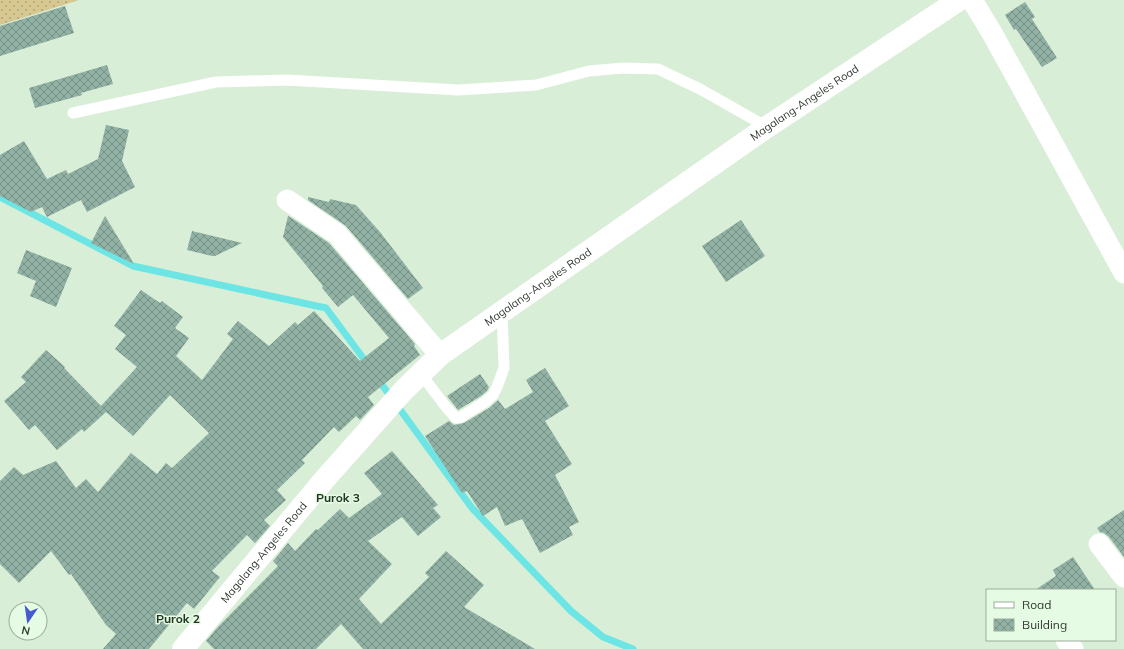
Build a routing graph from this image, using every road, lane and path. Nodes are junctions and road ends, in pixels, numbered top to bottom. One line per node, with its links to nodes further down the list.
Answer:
1 (959, 0): 4 (main road, Magalang-Angeles Road)
2 (972, 0): 6 (street)
3 (73, 113): 4 (lane)
4 (767, 127): 7 (main road, Magalang-Angeles Road)
5 (287, 200): 8 (street)
6 (1124, 273)
7 (502, 311): 8 (main road, Magalang-Angeles Road); 9 (lane)
8 (440, 355): 9 (main road, Magalang-Angeles Road)
9 (421, 374): 13 (main road, Magalang-Angeles Road)
10 (1099, 544): 11 (street)
11 (1124, 576)
12 (1067, 641): 14 (street)
13 (184, 649)
14 (1073, 649)

